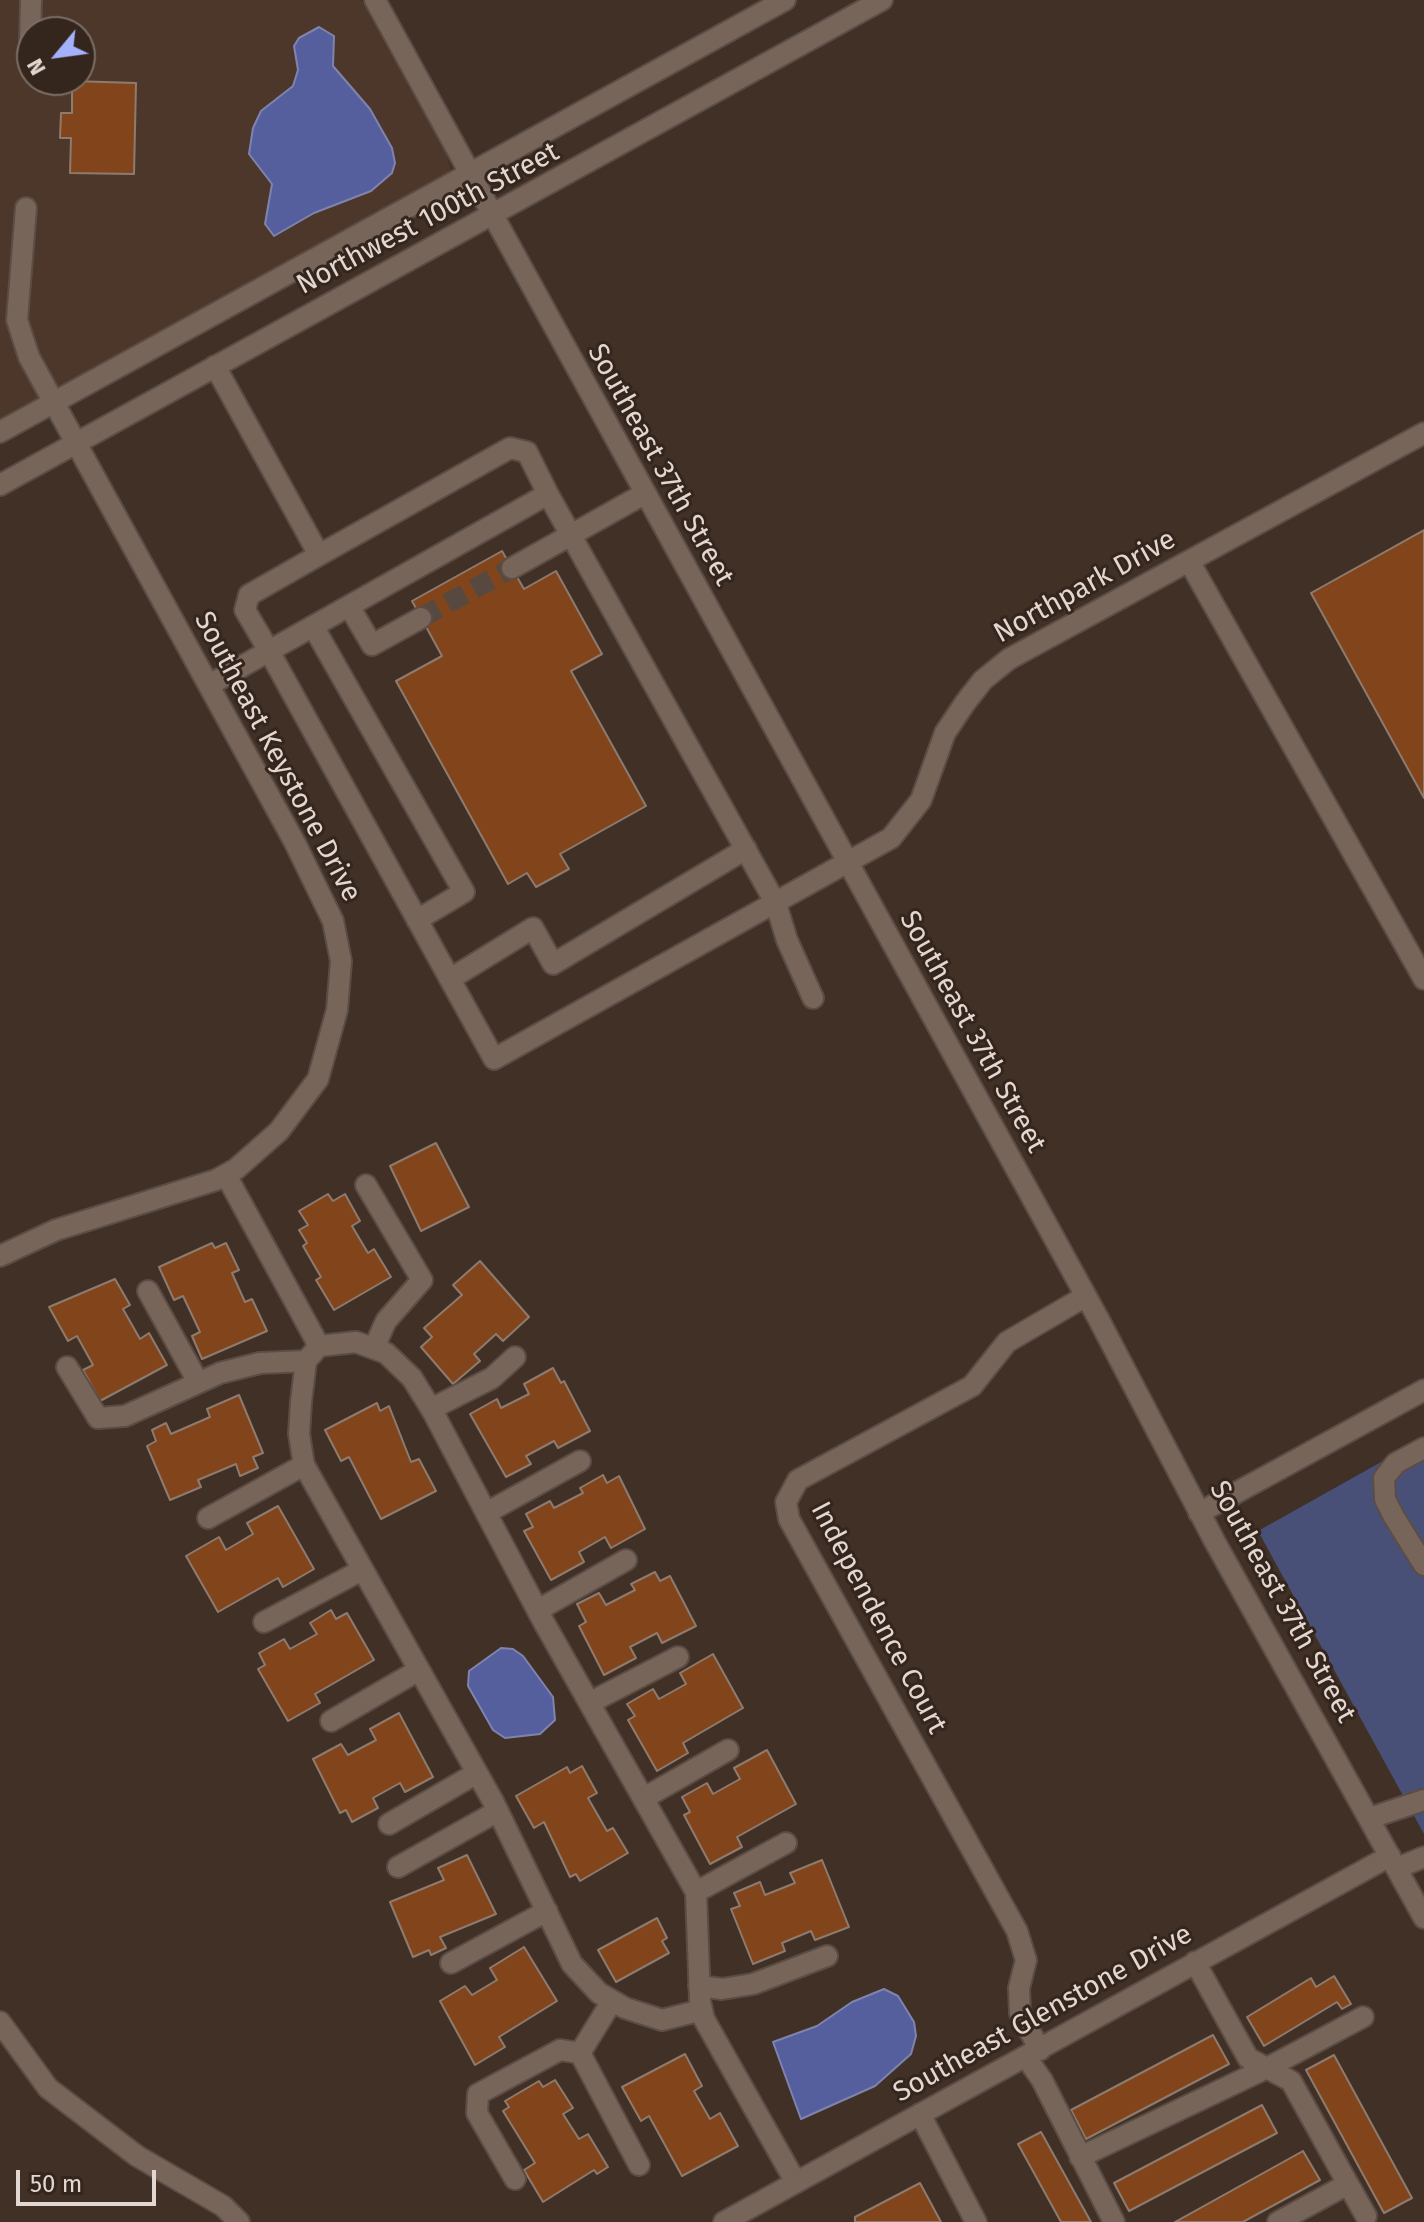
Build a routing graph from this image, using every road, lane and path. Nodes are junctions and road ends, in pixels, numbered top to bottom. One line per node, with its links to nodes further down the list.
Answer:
1 (375, 0): 4 (street, Southeast 37th Street)
2 (785, 0): 4 (street, Northwest 100th Street)
3 (882, 0): 6 (street, Northwest 100th Street)
4 (471, 175): 6 (street, Southeast 37th Street); 9 (street, Northwest 100th Street)
5 (26, 208): 7 (street, Southeast Keystone Drive)
6 (492, 213): 8 (street, Northwest 100th Street); 15 (street, Southeast 37th Street)
7 (9, 290): 9 (street, Southeast Keystone Drive)
8 (215, 366): 12 (street, Northwest 100th Street); 17 (street)
9 (54, 402): 10 (street, Northwest 100th Street); 12 (street, Southeast Keystone Drive)
10 (0, 432)
11 (1424, 433): 18 (street, Northpark Drive)
12 (76, 443): 13 (street, Northwest 100th Street); 24 (street, Southeast Keystone Drive)
13 (0, 485)
14 (548, 494): 16 (street); 17 (street); 20 (street)
15 (644, 494): 16 (street); 26 (street, Southeast 37th Street)
16 (571, 534): 19 (street); 25 (street)
17 (319, 555): 23 (street)
18 (1189, 561): 26 (street, Northpark Drive); 30 (street)
19 (512, 568)
20 (349, 606): 21 (street); 22 (street)
21 (421, 618)
22 (313, 626): 23 (street); 28 (street)
23 (269, 651): 24 (street); 28 (street)
24 (209, 685): 32 (street, Southeast Keystone Drive)
25 (746, 849): 27 (street); 29 (street)
26 (848, 864): 27 (street, Northpark Drive); 36 (street, Southeast 37th Street)
27 (776, 904): 29 (street, Northpark Drive); 31 (street)
28 (417, 920): 29 (street)
29 (450, 979)
30 (1424, 979)
31 (813, 998)
32 (226, 1175): 34 (street, Southeast Keystone Drive); 38 (street)
33 (366, 1185): 37 (street)
34 (0, 1256)
35 (148, 1291): 41 (street)
36 (1086, 1296): 48 (street, Southeast 37th Street); 82 (street, Independence Court)
37 (374, 1348): 38 (street); 43 (street)
38 (312, 1354): 41 (street); 46 (street)
39 (515, 1357): 43 (street)
40 (67, 1367): 41 (street)
41 (198, 1382)
42 (1424, 1390): 48 (street)
43 (431, 1409): 47 (street)
44 (1424, 1448): 51 (street)
45 (580, 1461): 47 (street)
46 (304, 1465): 49 (street); 52 (street)
47 (486, 1513): 53 (street)
48 (1199, 1513): 64 (street, Southeast 37th Street)
49 (208, 1518)
50 (626, 1560): 53 (street)
51 (1424, 1565)
52 (362, 1570): 54 (street); 56 (street)
53 (538, 1610): 57 (street)
54 (264, 1622)
55 (678, 1657): 57 (street)
56 (419, 1670): 58 (street); 60 (street)
57 (591, 1702): 61 (street)
58 (331, 1721)
59 (728, 1750): 61 (street)
60 (477, 1773): 63 (street); 65 (street)
61 (644, 1798): 70 (street)
62 (1424, 1800): 64 (street)
63 (498, 1811): 69 (street); 71 (street)
64 (1370, 1818): 68 (street, Southeast 37th Street)
65 (389, 1824)
66 (786, 1843): 70 (street)
67 (1424, 1857): 68 (street, Southeast Glenstone Drive)
68 (1393, 1862): 72 (street, Southeast 37th Street); 74 (street, Southeast Glenstone Drive)
69 (398, 1867)
70 (696, 1892): 76 (street)
71 (547, 1911): 75 (street); 77 (street)
72 (1424, 1918)
73 (827, 1956): 76 (street)
74 (1195, 1962): 82 (street, Southeast Glenstone Drive); 83 (street)
75 (451, 1963)
76 (699, 1986): 78 (street)
77 (612, 2001): 78 (street); 81 (street)
78 (702, 2010): 88 (street)
79 (1363, 2017): 83 (street)
80 (0, 2022): 91 (street)
81 (580, 2053): 86 (street); 87 (street)
82 (1033, 2054): 84 (street, Southeast Glenstone Drive); 85 (street)
83 (1267, 2068): 85 (street); 89 (street)
84 (920, 2114): 88 (street, Southeast Glenstone Drive); 93 (street)
85 (1080, 2157): 94 (street)
86 (639, 2165)
87 (515, 2179)
88 (795, 2181): 92 (street, Southeast Glenstone Drive)
89 (1348, 2184): 90 (street); 95 (street)
90 (1366, 2216)
91 (239, 2222)
92 (724, 2222)
93 (976, 2222)
94 (1114, 2222)
95 (1278, 2222)

